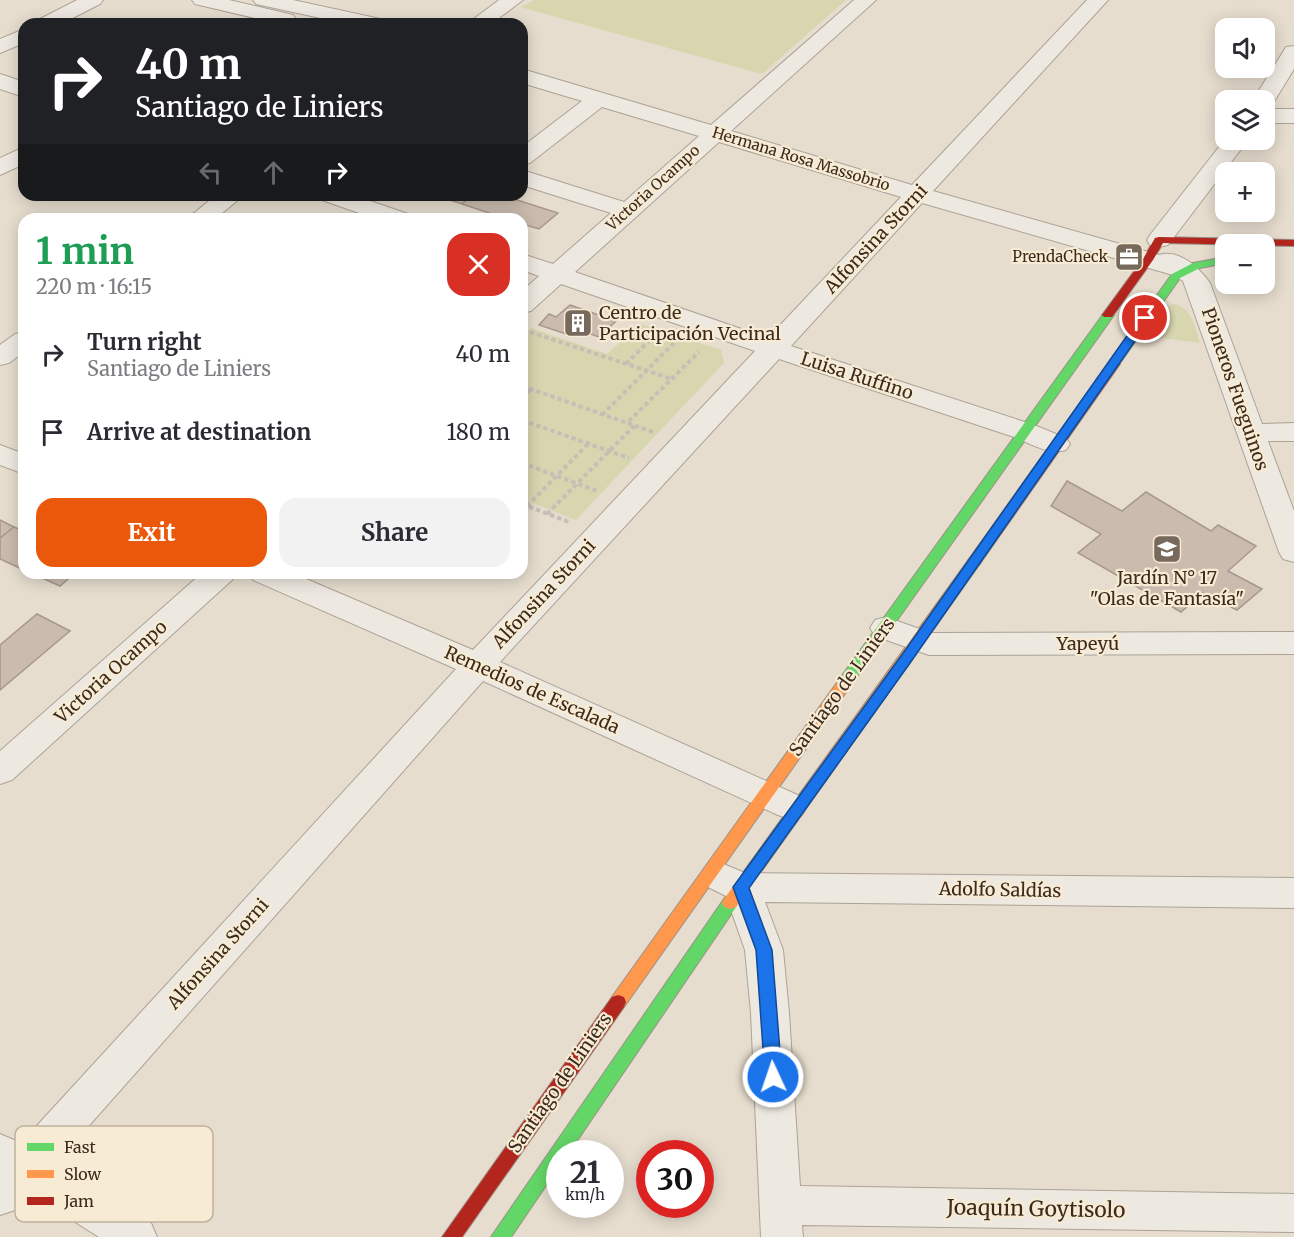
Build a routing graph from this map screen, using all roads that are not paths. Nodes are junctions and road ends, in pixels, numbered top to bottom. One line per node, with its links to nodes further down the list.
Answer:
1 (93, 0): 8 (street)
2 (202, 0): 7 (street)
3 (263, 0): 7 (street)
4 (513, 0): 10 (street)
5 (866, 0): 22 (street, Victoria Ocampo)
6 (1098, 0): 28 (street, Alfonsina Storni)
7 (313, 15): 9 (street)
8 (57, 18)
9 (335, 18)
10 (486, 18)
11 (18, 38): 12 (street)
12 (0, 47)
13 (1294, 52): 18 (street)
14 (528, 62): 22 (street, Hermana Rosa Massobrio)
15 (528, 78): 19 (street, Hermana Rosa Massobrio)
16 (0, 81): 17 (street)
17 (18, 88)
18 (1270, 90)
19 (597, 100): 22 (street, Hermana Rosa Massobrio); 24 (street)
20 (1275, 116): 21 (street)
21 (1294, 116)
22 (722, 127): 28 (street, Hermana Rosa Massobrio); 31 (street, Victoria Ocampo)
23 (1229, 150): 35 (street, Santiago de Liniers)
24 (528, 153)
25 (18, 158): 26 (street)
26 (0, 168)
27 (528, 179): 31 (street)
28 (924, 186): 35 (street, Hermana Rosa Massobrio); 46 (street, Alfonsina Storni)
29 (224, 201): 32 (street)
30 (347, 201): 33 (street)
31 (628, 211): 41 (street, Victoria Ocampo)
32 (207, 213)
33 (382, 213)
34 (1294, 243): 35 (street)
35 (1154, 250): 40 (street, Pioneros Fueguinos); 48 (street, Santiago de Liniers)
36 (1275, 256): 37 (street)
37 (1294, 256)
38 (1215, 263): 40 (street)
39 (528, 264): 41 (street, Luisa Ruffino)
40 (1184, 270): 42 (street, Santiago de Liniers); 43 (street, Pioneros Fueguinos)
41 (557, 274): 44 (street, Victoria Ocampo); 46 (street, Luisa Ruffino)
42 (1158, 300): 43 (street); 51 (street, Santiago de Liniers)
43 (1206, 307): 50 (street, Pioneros Fueguinos)
44 (528, 314)
45 (18, 344): 47 (street)
46 (775, 349): 48 (street, Luisa Ruffino); 60 (street, Alfonsina Storni)
47 (0, 357)
48 (1024, 430): 51 (street, Luisa Ruffino); 57 (street, Santiago de Liniers)
49 (1294, 432): 50 (street)
50 (1250, 433): 54 (street, Pioneros Fueguinos)
51 (1056, 444): 58 (street, Santiago de Liniers)
52 (0, 454): 53 (street)
53 (18, 462)
54 (1294, 552)
55 (214, 579): 61 (street, Victoria Ocampo)
56 (278, 579): 60 (street, Remedios de Escalada)
57 (886, 628): 58 (street, Yapeyú); 62 (street, Santiago de Liniers)
58 (919, 641): 59 (street, Yapeyú); 63 (street, Santiago de Liniers)
59 (1294, 643)
60 (478, 665): 62 (street, Remedios de Escalada); 66 (street, Alfonsina Storni)
61 (0, 771)
62 (764, 795): 63 (street, Remedios de Escalada); 64 (street, Santiago de Liniers)
63 (798, 810): 64 (street, Santiago de Liniers)
64 (725, 879): 65 (street, Adolfo Saldías); 68 (street); 71 (street, Santiago de Liniers); 72 (street, Santiago de Liniers)
65 (1294, 893)
66 (51, 1126)
67 (1294, 1212): 68 (street, Joaquín Goytisolo)
68 (781, 1221)
69 (106, 1222): 70 (street)
70 (136, 1237)
71 (451, 1237)
72 (500, 1237)

